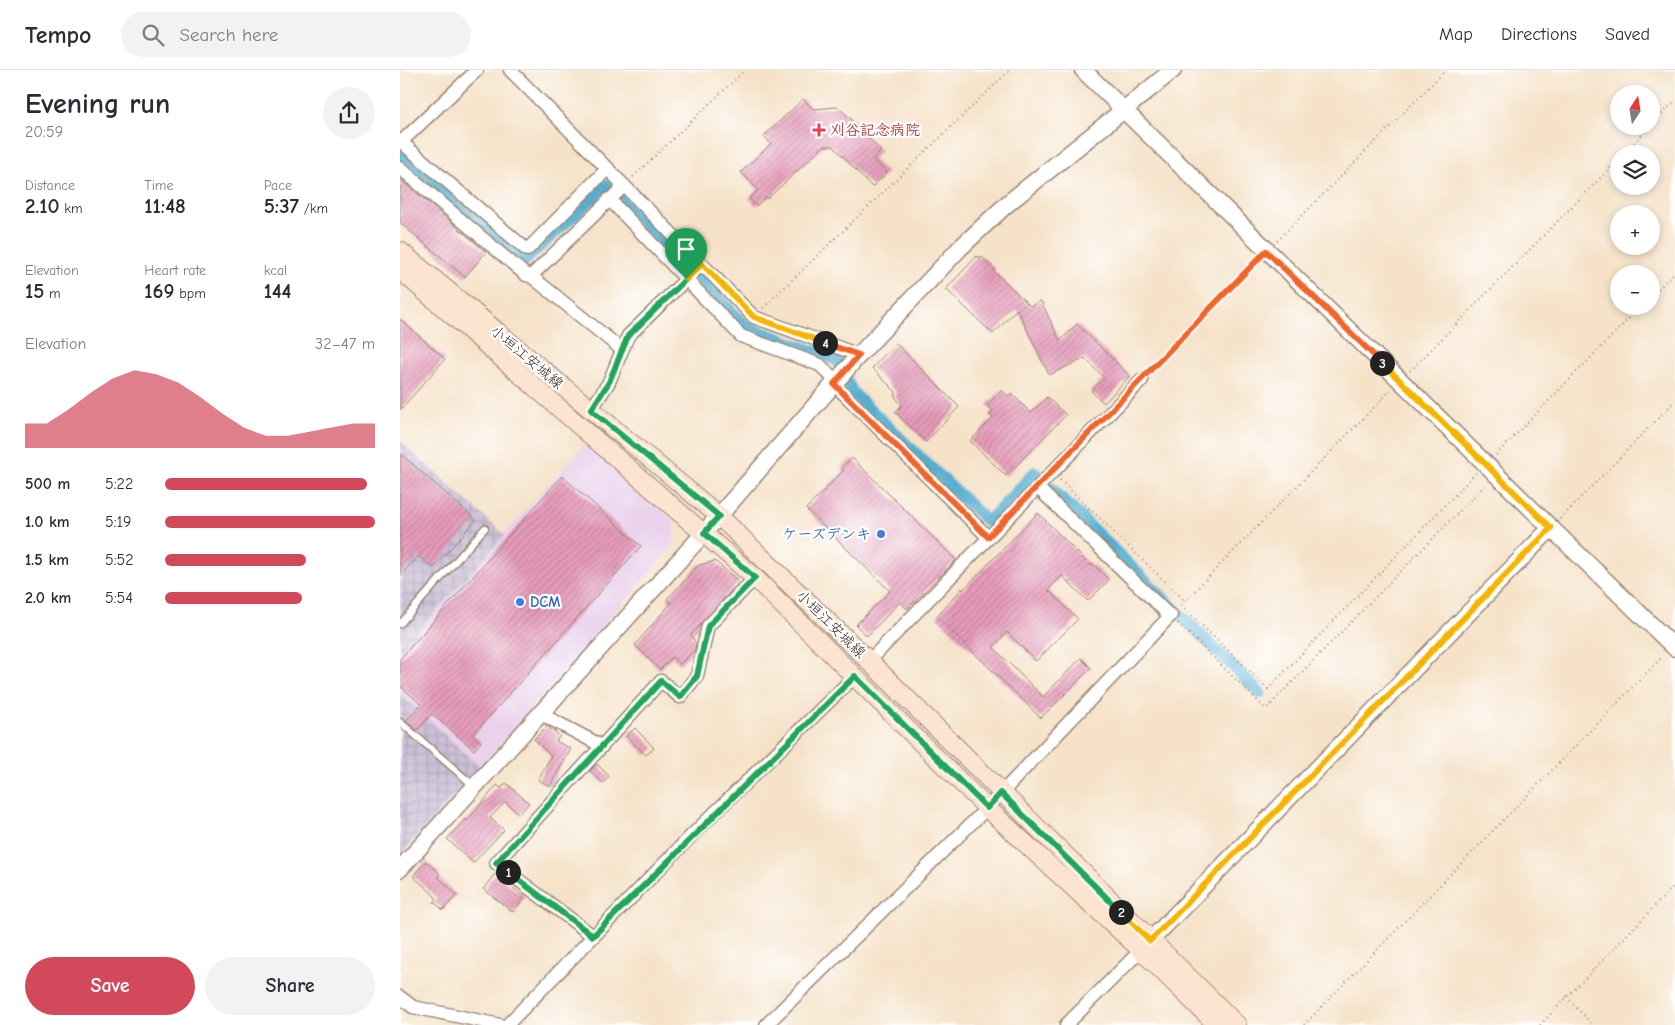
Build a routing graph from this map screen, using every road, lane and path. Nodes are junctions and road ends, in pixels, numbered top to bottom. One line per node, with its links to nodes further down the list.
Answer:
1 (476, 70): 12 (street)
2 (510, 70): 15 (street)
3 (745, 70): 16 (path)
4 (1010, 70): 27 (path)
5 (1083, 70): 9 (street)
6 (1173, 70): 9 (street)
7 (1446, 70): 19 (path)
8 (1675, 101): 10 (path)
9 (1123, 111): 19 (street); 29 (street)
10 (1660, 117)
11 (1642, 135): 13 (path)
12 (400, 142): 15 (street)
13 (1633, 145)
14 (400, 168): 23 (street)
15 (608, 168): 16 (street)
16 (624, 185): 17 (street); 20 (street)
17 (609, 199): 23 (street); 24 (street)
18 (400, 251): 33 (main road, 小垣江安城線)
19 (1266, 251): 30 (path); 34 (street)
20 (701, 264): 24 (street); 27 (street)
21 (400, 270): 40 (main road, 小垣江安城線)
22 (1675, 272): 25 (path)
23 (531, 276): 28 (street)
24 (686, 279): 28 (street); 31 (street)
25 (1660, 287)
26 (1632, 315): 34 (path)
27 (754, 317): 29 (street)
28 (621, 349): 33 (street)
29 (859, 356): 31 (street)
30 (1142, 380): 35 (street)
31 (836, 382): 37 (street); 41 (street)
32 (1675, 401): 39 (path)
33 (591, 410): 37 (main road, 小垣江安城線)
34 (1491, 468): 39 (street); 44 (path); 45 (path)
35 (1053, 473): 36 (street); 43 (path)
36 (1038, 488): 41 (street); 45 (street)
37 (719, 516): 40 (street); 48 (main road, 小垣江安城線)
38 (485, 528): 46 (lane)
39 (1551, 528): 47 (street); 59 (street)
40 (704, 533): 42 (main road, 小垣江安城線); 50 (street)
41 (988, 537): 48 (street)
42 (755, 578): 49 (main road, 小垣江安城線); 52 (street)
43 (1185, 601)
44 (1181, 605)
45 (1171, 616): 54 (street)
46 (400, 624)
47 (1674, 647): 69 (path)
48 (869, 661): 54 (main road, 小垣江安城線)
49 (855, 676): 55 (main road, 小垣江安城線); 58 (street)
50 (541, 714): 52 (street); 53 (street)
51 (400, 722): 53 (lane)
52 (602, 746): 58 (street)
53 (474, 786): 56 (street)
54 (1001, 793): 55 (street); 59 (main road, 小垣江安城線)
55 (987, 808): 59 (main road, 小垣江安城線); 65 (street)
56 (400, 869)
57 (1675, 885): 61 (path)
58 (593, 936): 64 (street)
59 (1146, 946): 66 (street); 67 (main road, 小垣江安城線); 68 (main road, 小垣江安城線)
60 (400, 996): 62 (street)
61 (1566, 998): 70 (path); 71 (path)
62 (406, 1006): 63 (street)
63 (500, 1025)
64 (507, 1025)
65 (766, 1025)
66 (1066, 1025)
67 (1216, 1025)
68 (1237, 1025)
69 (1304, 1025)
70 (1540, 1025)
71 (1594, 1025)

